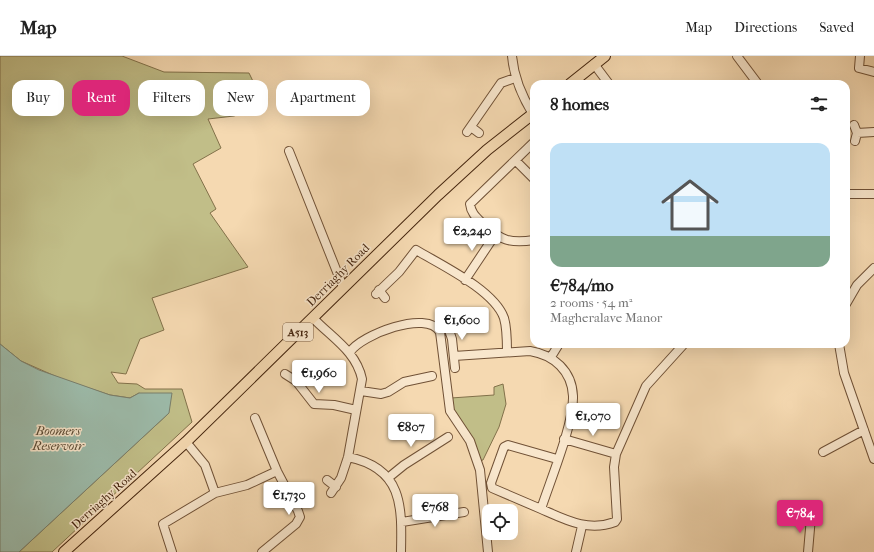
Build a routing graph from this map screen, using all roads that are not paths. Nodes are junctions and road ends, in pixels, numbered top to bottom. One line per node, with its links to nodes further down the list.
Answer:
1 (512, 56): 7 (street, Derriaghy Road)
2 (605, 56): 5 (main road)
3 (737, 56): 10 (street)
4 (860, 56): 6 (street)
5 (594, 64): 8 (main road); 9 (street)
6 (874, 72)
7 (515, 78): 11 (street, Derriaghy Road); 14 (street)
8 (575, 80)
9 (606, 80)
10 (755, 80)
11 (530, 109)
12 (530, 116): 26 (main road, Derriaghy Road / A513)
13 (874, 132): 15 (street)
14 (479, 133)
15 (855, 133)
16 (530, 146): 18 (street)
17 (289, 151): 26 (street)
18 (516, 161): 19 (street); 22 (street)
19 (530, 175)
20 (850, 194): 21 (street)
21 (874, 194)
22 (495, 235): 23 (street); 25 (street)
23 (530, 240)
24 (874, 268): 27 (street)
25 (465, 280): 28 (street); 35 (street)
26 (343, 287): 29 (main road, Derriaghy Road / A513)
27 (850, 296)
28 (385, 298)
29 (313, 318): 34 (street); 47 (main road, Derriaghy Road / A513)
30 (445, 318): 36 (street)
31 (557, 348): 37 (street)
32 (680, 348): 49 (street)
33 (840, 348): 44 (street)
34 (350, 352): 41 (street); 66 (street)
35 (507, 352): 36 (street); 37 (street)
36 (454, 356): 38 (street)
37 (551, 357): 46 (street)
38 (455, 368)
39 (285, 374): 42 (street)
40 (432, 376): 41 (street)
41 (361, 391): 42 (street)
42 (356, 410): 50 (street)
43 (255, 418): 53 (street)
44 (864, 430): 48 (street); 52 (street)
45 (448, 437): 54 (street)
46 (564, 439): 49 (street); 51 (street)
47 (186, 442): 56 (street); 62 (main road, Derriaghy Road / A513)
48 (823, 452)
49 (616, 454): 61 (street)
50 (348, 457): 54 (street); 55 (street)
51 (558, 459): 57 (street); 57 (street)
52 (874, 459)
53 (277, 471): 56 (street); 64 (street)
54 (388, 478): 60 (street)
55 (327, 480)
56 (216, 493): 63 (street)
57 (541, 509): 61 (street)
58 (464, 512): 60 (street)
59 (811, 517): 68 (street)
60 (402, 522): 65 (street)
61 (582, 526): 67 (street)
62 (64, 552)
63 (172, 552)
64 (262, 552)
65 (401, 552)
66 (488, 552)
67 (576, 552)
68 (808, 552)

